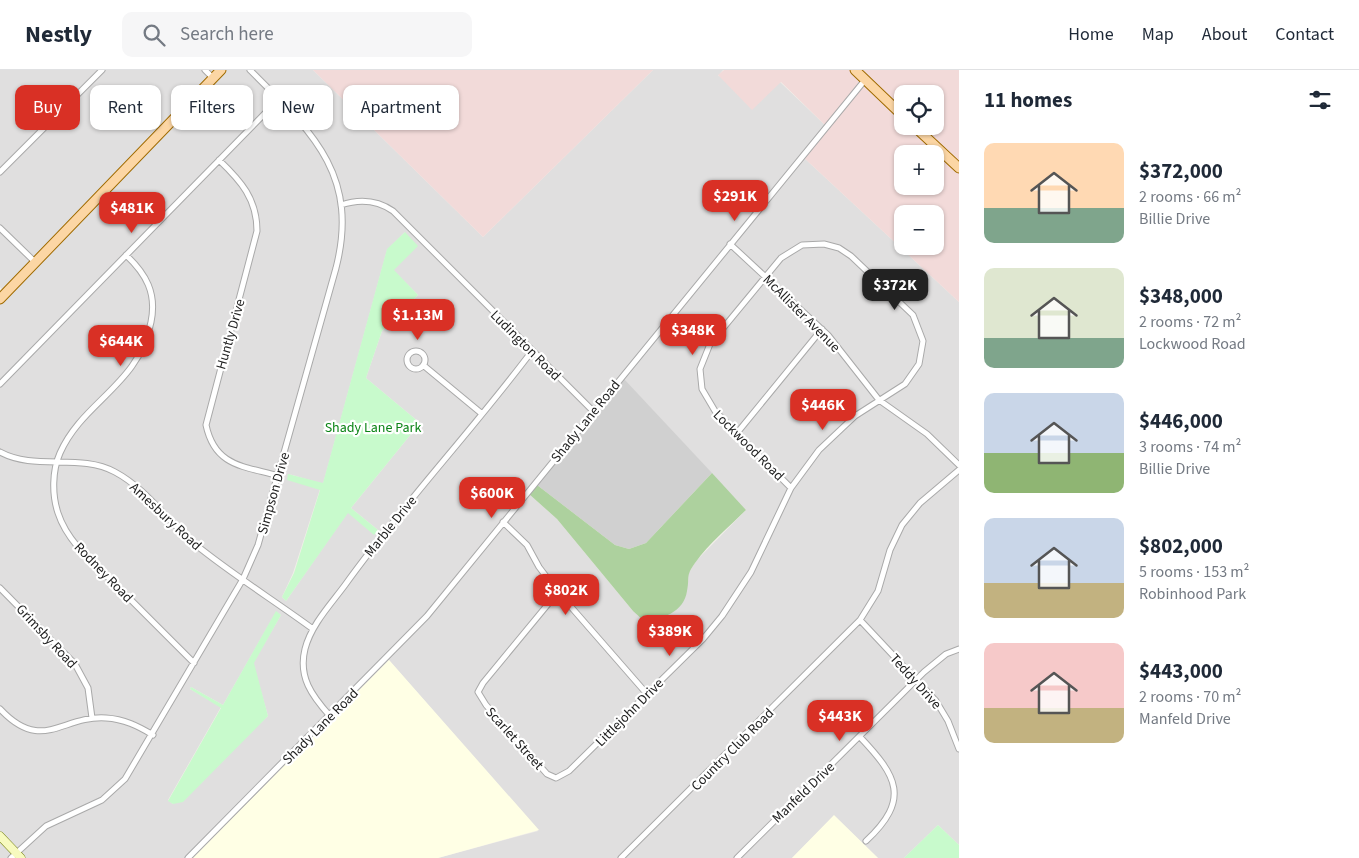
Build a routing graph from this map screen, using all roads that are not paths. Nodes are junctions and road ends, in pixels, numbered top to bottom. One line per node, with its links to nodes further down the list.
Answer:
1 (102, 70): 15 (street)
2 (205, 70): 6 (street)
3 (221, 70): 6 (main road)
4 (250, 70): 8 (street, Simpson Drive)
5 (855, 70): 7 (main road)
6 (213, 78): 21 (main road)
7 (865, 80): 9 (main road); 19 (street, Shady Lane Road)
8 (265, 85)
9 (894, 107)
10 (263, 115): 13 (street)
11 (308, 130): 16 (street, Simpson Drive)
12 (924, 135): 14 (main road)
13 (219, 160): 20 (street); 36 (street, Huntly Drive)
14 (959, 168)
15 (0, 172)
16 (341, 204): 25 (street, Ludington Road); 36 (street, Simpson Drive)
17 (0, 228): 21 (street)
18 (814, 243): 22 (street, Lockwood Road); 28 (street, Littlejohn Drive)
19 (730, 244): 22 (street, McAllister Avenue); 29 (street, Shady Lane Road)
20 (126, 255): 27 (street); 33 (street)
21 (35, 262): 23 (main road)
22 (766, 277): 24 (street, McAllister Avenue); 31 (street, Lockwood Road)
23 (0, 298)
24 (822, 329): 28 (street, McAllister Avenue); 31 (street)
25 (532, 351): 29 (street, Ludington Road); 30 (street, Marble Drive)
26 (423, 365): 30 (street)
27 (0, 384)
28 (879, 400): 34 (street, McAllister Avenue); 37 (street, Littlejohn Drive)
29 (593, 411): 38 (street, Shady Lane Road)
30 (481, 413): 43 (street, Marble Drive)
31 (736, 433): 37 (street, Lockwood Road)
32 (0, 452): 33 (street, Amesbury Road)
33 (57, 462): 39 (street, Amesbury Road); 45 (street, Rodney Road)
34 (959, 465)
35 (959, 470): 42 (street, Country Club Road)
36 (279, 476): 39 (street, Simpson Drive)
37 (791, 488): 47 (street, Littlejohn Drive)
38 (503, 522): 41 (street); 49 (street, Shady Lane Road)
39 (243, 579): 43 (street, Amesbury Road); 45 (street, Simpson Drive)
40 (0, 588): 50 (street, Grimsby Road)
41 (558, 592): 47 (street); 54 (street, Scarlet Street)
42 (860, 620): 46 (street, Teddy Drive); 59 (street, Country Club Road)
43 (314, 629): 49 (street, Marble Drive)
44 (959, 648): 46 (street, Manfeld Drive)
45 (194, 664): 51 (street, Simpson Drive)
46 (917, 680): 52 (street, Manfeld Drive); 53 (street, Teddy Drive)
47 (647, 694): 54 (street, Littlejohn Drive)
48 (0, 709): 50 (street)
49 (330, 716): 58 (street, Shady Lane Road)
50 (92, 718): 51 (street)
51 (153, 735): 57 (street, Simpson Drive)
52 (860, 737): 56 (street); 60 (street, Manfeld Drive)
53 (959, 747)
54 (556, 778)
55 (0, 836): 57 (main road)
56 (866, 841)
57 (16, 856)
58 (188, 858)
59 (621, 858)
60 (736, 858)

